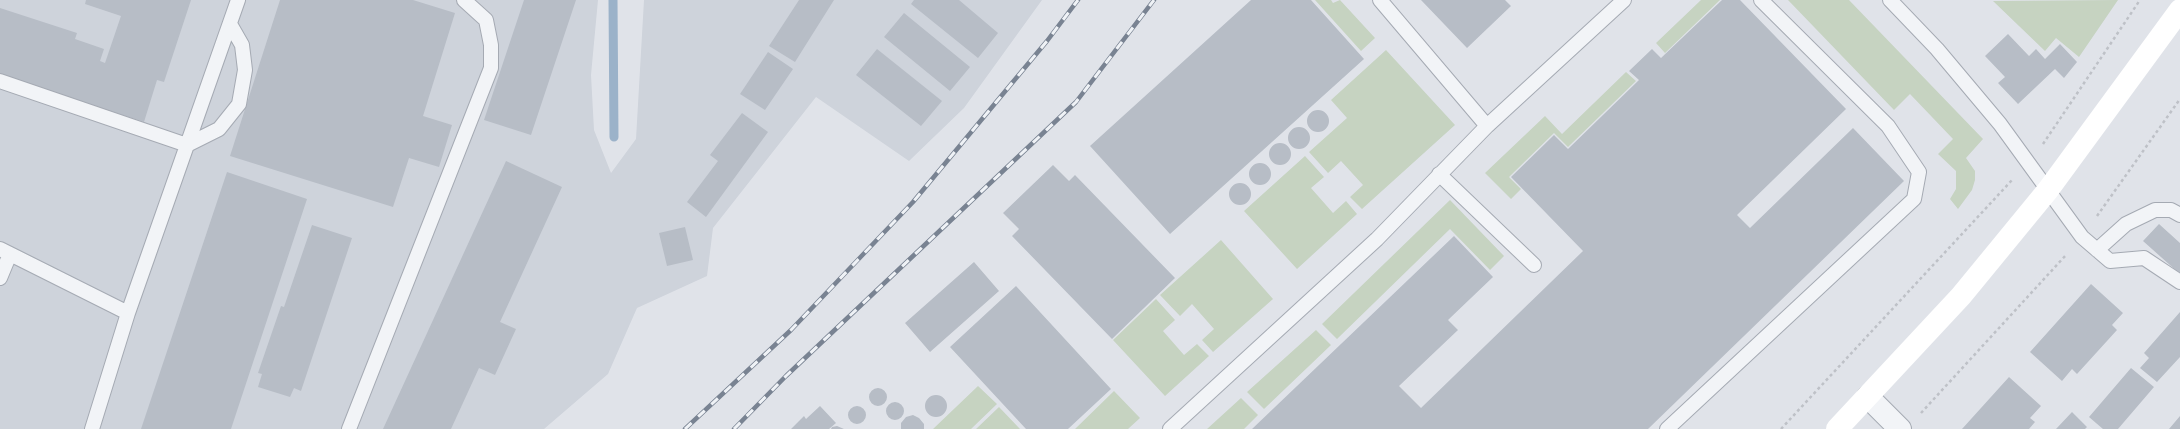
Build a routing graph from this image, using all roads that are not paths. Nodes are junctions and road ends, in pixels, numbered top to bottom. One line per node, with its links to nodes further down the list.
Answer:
1 (238, 0): 8 (lane)
2 (464, 0): 24 (lane)
3 (1380, 0): 10 (lane)
4 (1624, 0): 10 (lane)
5 (1761, 0): 26 (lane)
6 (1890, 0): 13 (lane)
7 (2180, 10): 13 (main road)
8 (230, 24): 11 (lane); 11 (lane)
9 (0, 80): 11 (lane)
10 (1487, 126): 12 (lane)
11 (187, 145): 20 (lane)
12 (1439, 174): 17 (lane); 25 (lane)
13 (2048, 190): 15 (lane); 21 (main road)
14 (2180, 215): 15 (lane)
15 (2097, 250): 19 (lane)
16 (5, 252): 18 (lane); 20 (lane)
17 (1534, 265)
18 (0, 278)
19 (2180, 282)
20 (128, 313): 23 (lane)
21 (1868, 397): 22 (street); 27 (main road)
22 (1908, 423)
23 (92, 429)
24 (349, 429)
25 (1170, 429)
26 (1667, 429)
27 (1837, 429)

